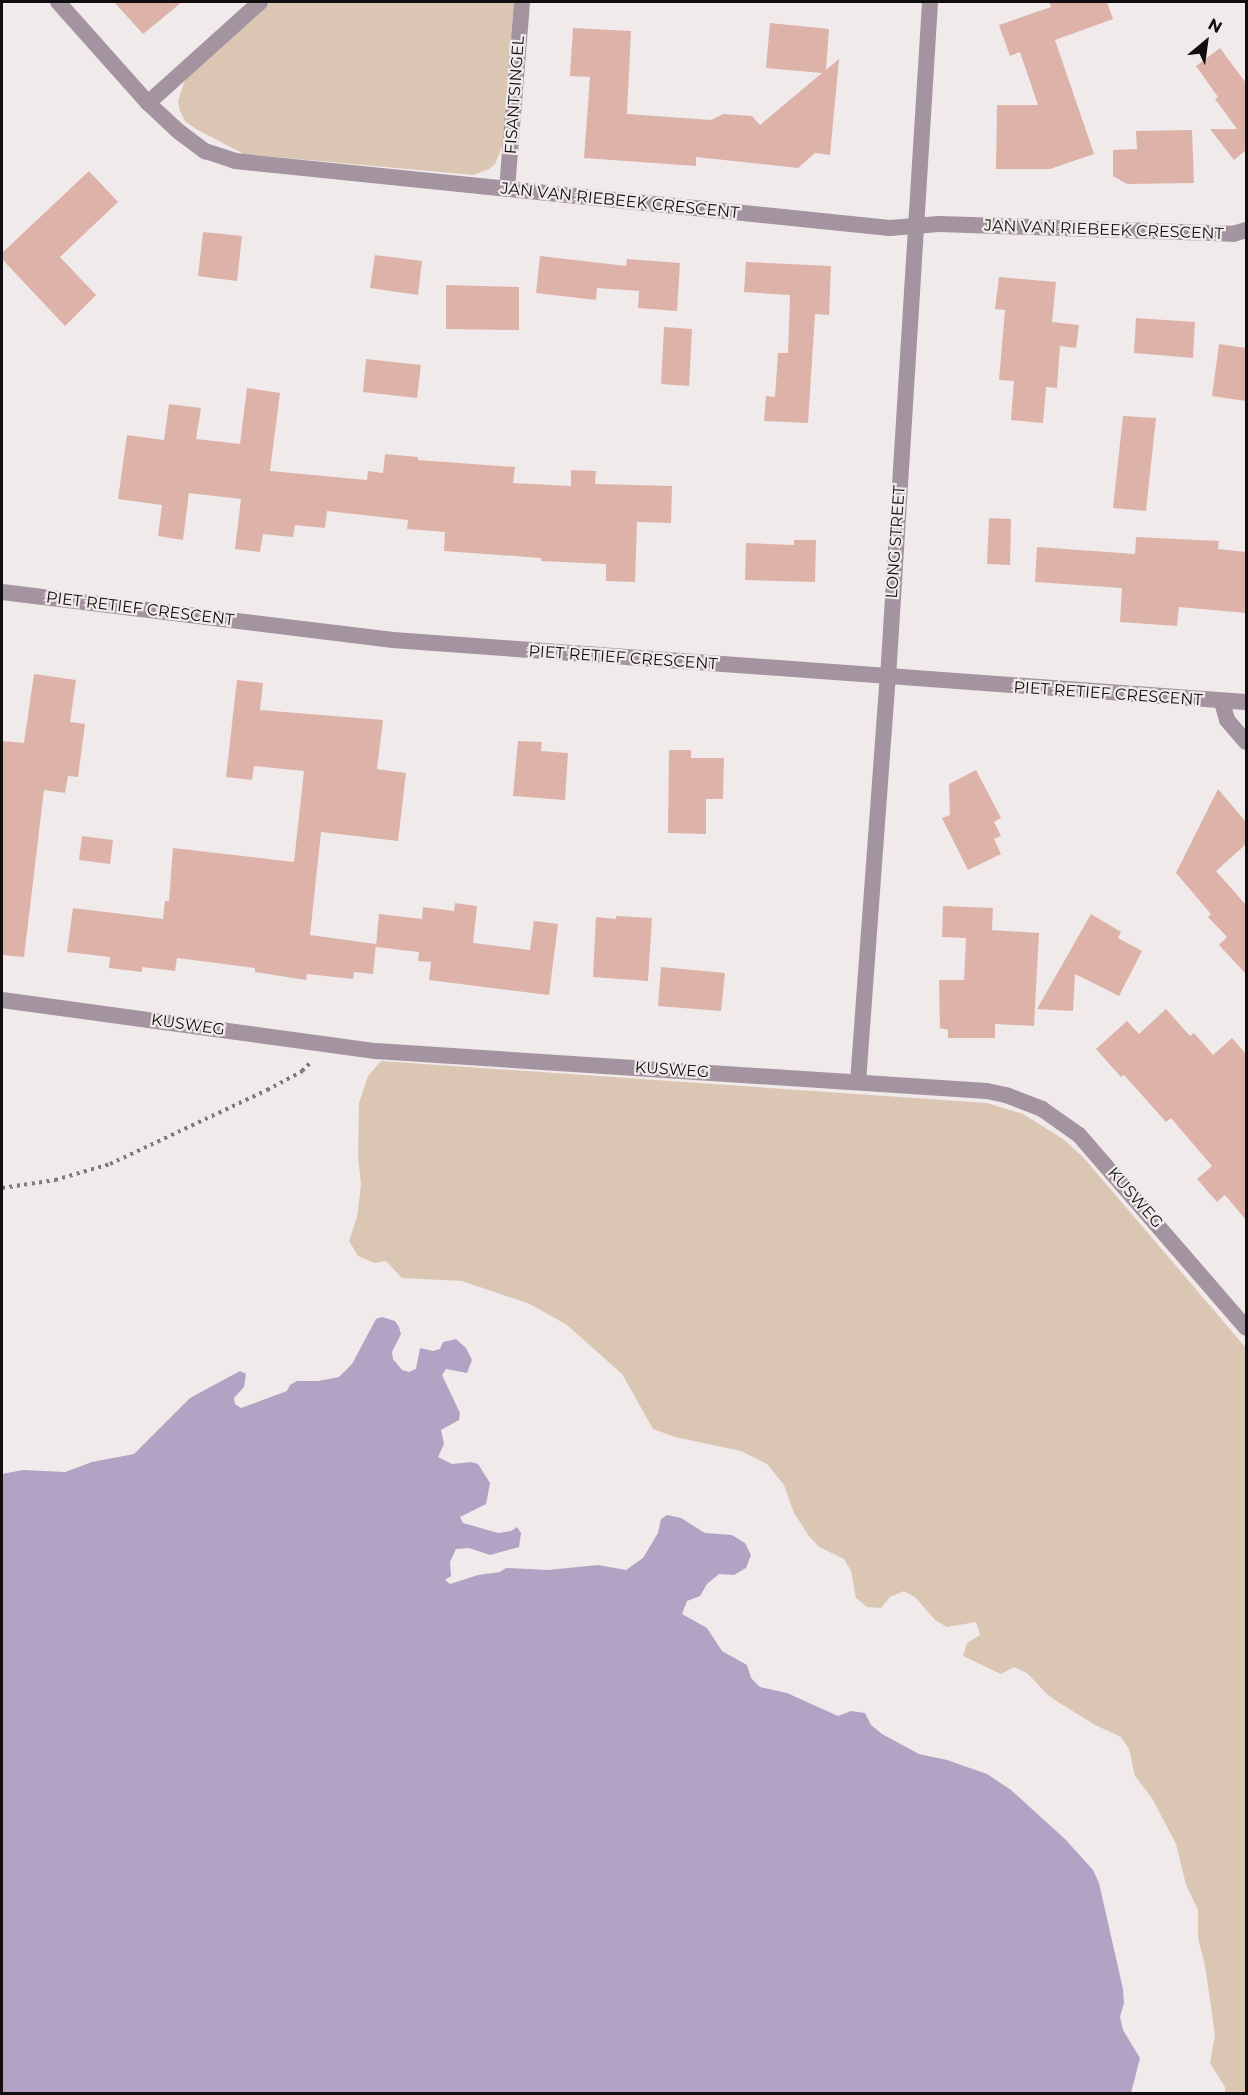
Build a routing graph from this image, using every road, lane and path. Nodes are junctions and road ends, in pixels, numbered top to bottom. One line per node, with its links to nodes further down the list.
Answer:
1 (58, 2): 5 (street, JAN VAN RIEBEEK CRESCENT)
2 (260, 2): 5 (street)
3 (522, 2): 6 (street, FISANTSINGEL)
4 (930, 2): 7 (street, LONG STREET)
5 (148, 103): 6 (street, JAN VAN RIEBEEK CRESCENT)
6 (507, 189): 7 (street, JAN VAN RIEBEEK CRESCENT)
7 (916, 226): 8 (street, JAN VAN RIEBEEK CRESCENT); 10 (street, LONG STREET)
8 (1246, 230)
9 (2, 592): 10 (street, PIET RETIEF CRESCENT)
10 (888, 678): 11 (street, PIET RETIEF CRESCENT); 16 (street, LONG STREET)
11 (1222, 702): 12 (street, PIET RETIEF CRESCENT); 13 (street)
12 (1246, 702)
13 (1246, 742)
14 (2, 1000): 15 (street, KUSWEG)
15 (318, 1043): 16 (street, KUSWEG); 17 (path)
16 (858, 1082): 18 (street, KUSWEG)
17 (2, 1188)
18 (1246, 1328)

